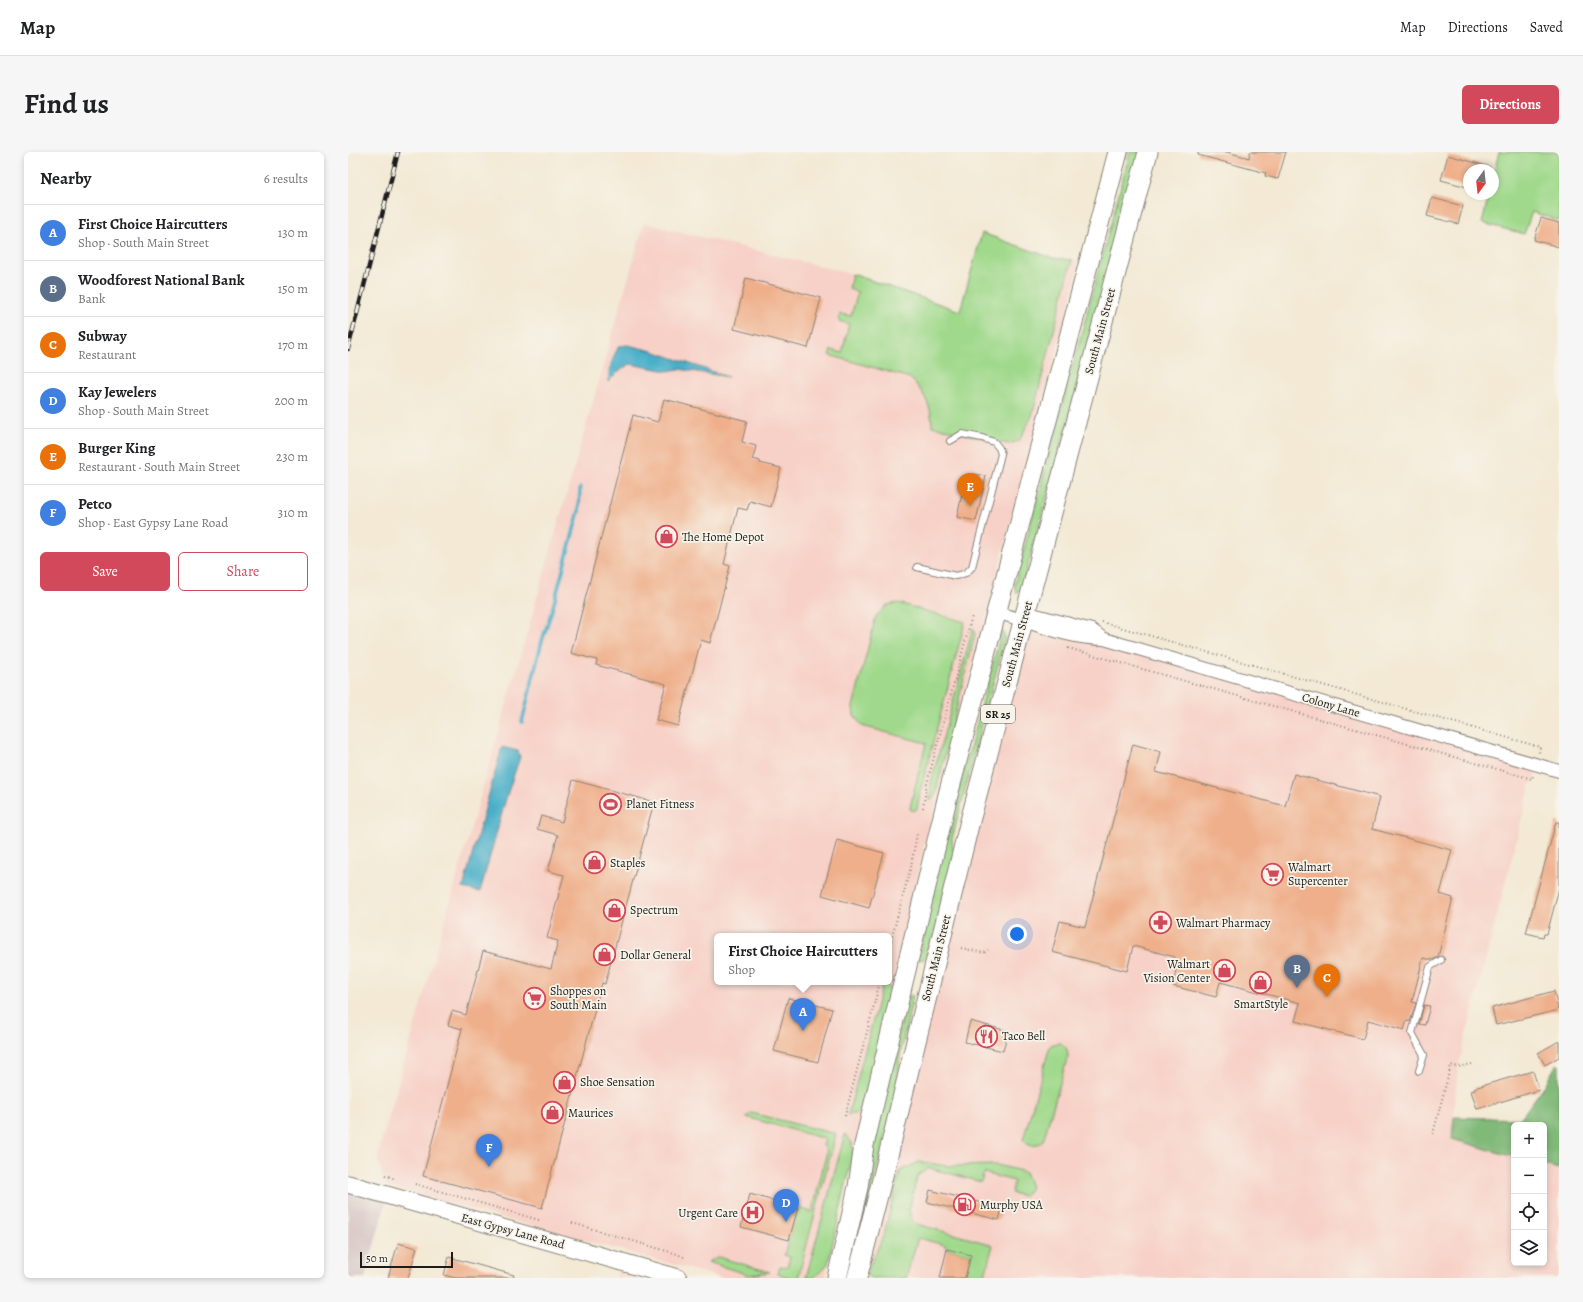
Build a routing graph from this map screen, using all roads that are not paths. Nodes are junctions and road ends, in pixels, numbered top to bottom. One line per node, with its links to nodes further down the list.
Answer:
1 (1118, 152): 5 (main road, SR 25)
2 (1148, 152): 6 (main road, South Main Street / SR 25)
3 (950, 441): 4 (lane)
4 (917, 567)
5 (996, 612): 6 (street, Colony Lane); 12 (main road, SR 25)
6 (1024, 616): 7 (street, Colony Lane); 13 (main road, South Main Street / SR 25)
7 (1559, 771)
8 (1441, 960): 9 (lane)
9 (1419, 1071)
10 (348, 1184): 11 (main road, East Gypsy Lane Road)
11 (678, 1278)
12 (837, 1278)
13 (856, 1278)

